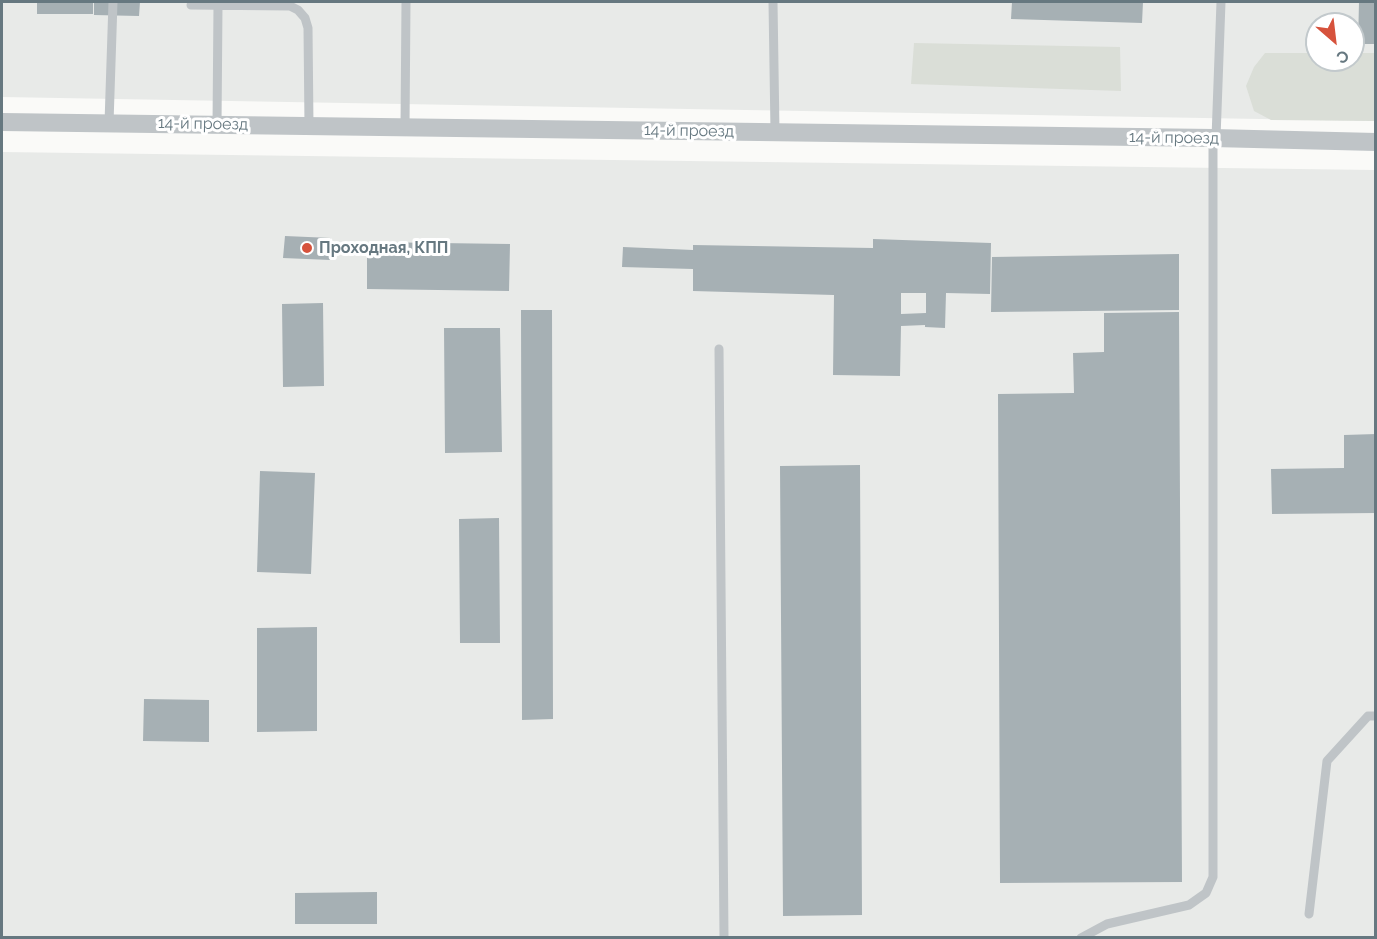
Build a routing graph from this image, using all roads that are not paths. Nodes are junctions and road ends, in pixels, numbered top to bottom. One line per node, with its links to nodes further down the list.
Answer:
1 (113, 2): 8 (lane)
2 (406, 2): 11 (lane)
3 (773, 2): 12 (lane)
4 (1221, 2): 13 (lane)
5 (191, 5): 6 (lane)
6 (218, 6): 9 (lane); 10 (lane)
7 (2, 122): 8 (street, 14-й проезд)
8 (109, 123): 9 (street, 14-й проезд)
9 (217, 125): 10 (street, 14-й проезд)
10 (309, 126): 11 (street, 14-й проезд)
11 (405, 127): 12 (street, 14-й проезд)
12 (776, 132): 13 (street, 14-й проезд)
13 (1215, 138): 14 (street, 14-й проезд); 19 (lane)
14 (1376, 142)
15 (719, 350): 18 (lane)
16 (1376, 716): 17 (lane)
17 (1309, 914)
18 (724, 938)
19 (1081, 938)

